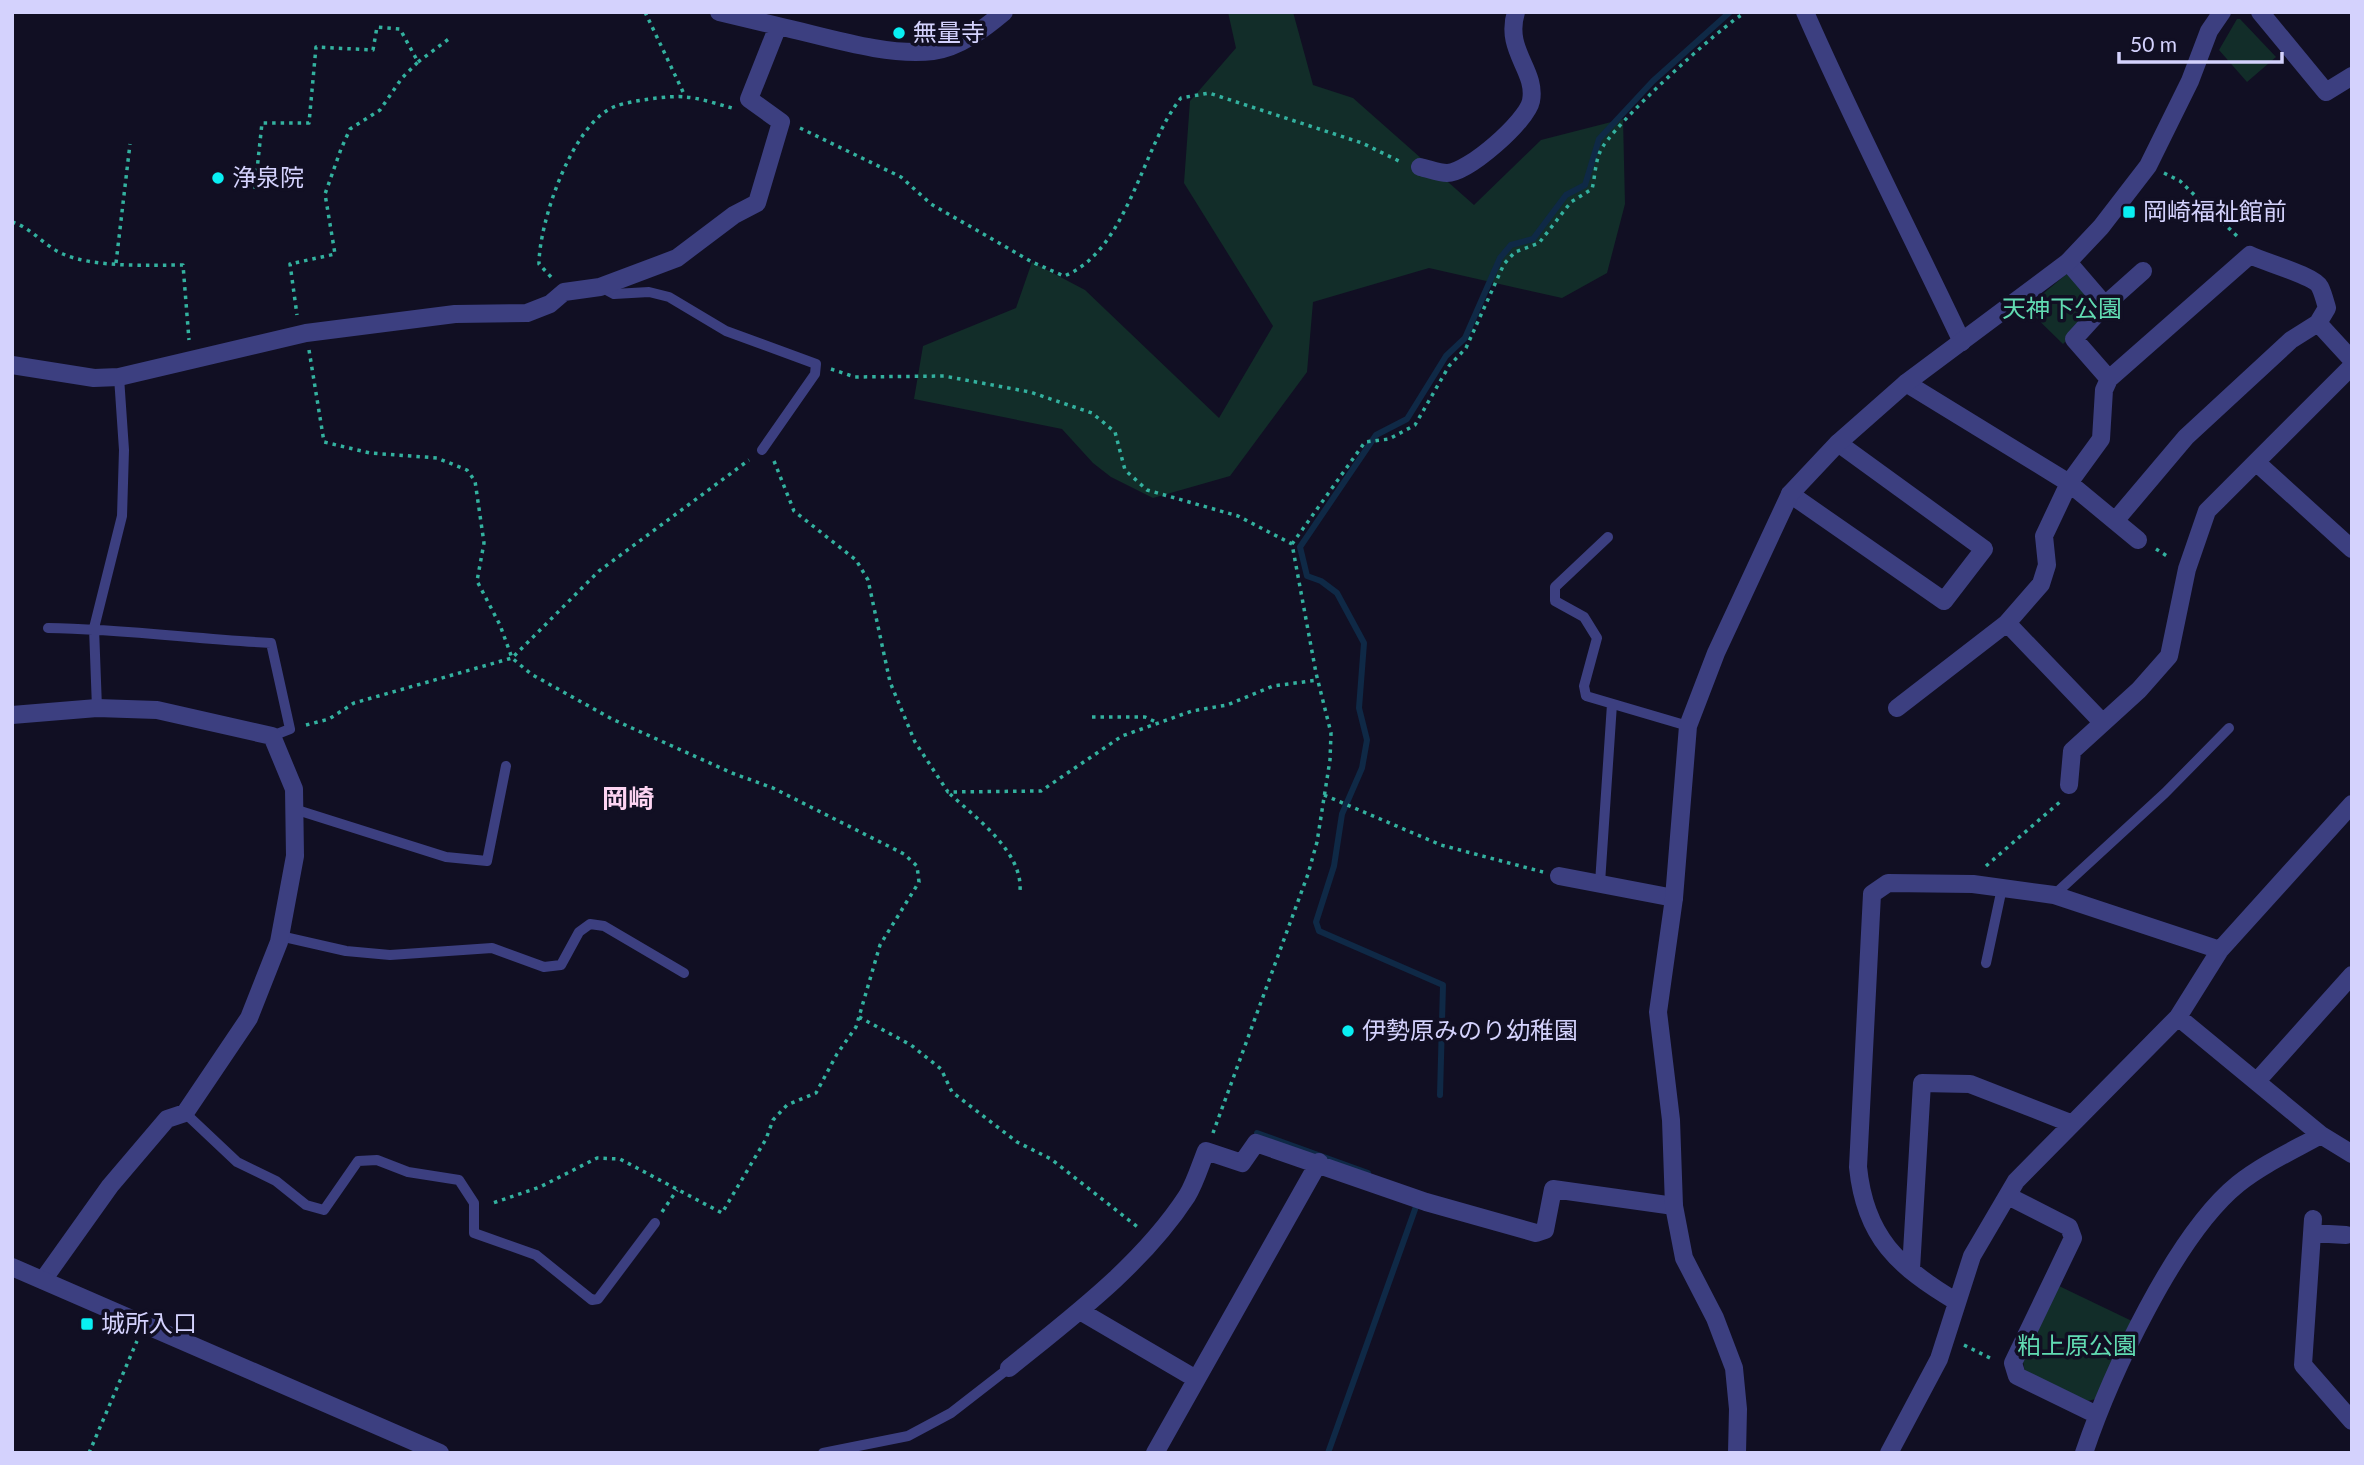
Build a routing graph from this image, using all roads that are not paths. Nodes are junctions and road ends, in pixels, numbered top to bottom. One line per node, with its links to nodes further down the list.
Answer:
1 (719, 12): 7 (street)
2 (1004, 12): 7 (street)
3 (1516, 12): 9 (street)
4 (1805, 12): 15 (street)
5 (2222, 12): 10 (street)
6 (2260, 12): 8 (street)
7 (778, 26): 12 (street)
8 (2352, 76)
9 (1420, 167)
10 (2068, 262): 13 (street); 15 (street)
11 (2143, 271): 13 (street)
12 (600, 287): 19 (street); 23 (lane)
13 (2105, 305): 20 (street)
14 (2318, 323): 16 (street); 20 (street); 27 (street)
15 (1962, 342): 21 (street)
16 (2352, 360)
17 (12, 365): 19 (street)
18 (2352, 366): 24 (street)
19 (119, 377): 33 (lane)
20 (2109, 379): 25 (street)
21 (1906, 383): 22 (street); 25 (street)
22 (1838, 443): 26 (street); 26 (street)
23 (762, 450)
24 (2256, 462): 30 (street); 38 (street)
25 (2069, 483): 27 (street); 31 (street)
26 (1790, 494): 39 (street)
27 (2115, 521): 29 (street)
28 (1608, 537): 34 (lane)
29 (2138, 540)
30 (2352, 549)
31 (2007, 623): 36 (street); 38 (street)
32 (48, 628): 33 (lane)
33 (94, 628): 35 (lane); 41 (lane)
34 (1612, 704): 39 (lane); 47 (lane)
35 (96, 708): 37 (street); 41 (street)
36 (1897, 708)
37 (12, 715)
38 (2102, 722): 43 (street)
39 (1688, 726): 50 (street)
40 (2229, 729): 49 (lane)
41 (272, 736): 45 (street)
42 (506, 766): 45 (lane)
43 (2069, 785)
44 (2352, 804): 52 (street)
45 (294, 810): 51 (street)
46 (1559, 876): 47 (street)
47 (1600, 883): 50 (street)
48 (2002, 888): 49 (street); 53 (lane); 68 (street)
49 (2054, 895): 52 (street)
50 (1674, 898): 64 (street)
51 (280, 936): 54 (lane); 58 (street)
52 (2220, 950): 56 (street)
53 (1986, 964)
54 (684, 973)
55 (2349, 983): 57 (street)
56 (2178, 1017): 57 (street); 59 (street)
57 (2257, 1081): 60 (street)
58 (185, 1113): 65 (lane); 69 (street)
59 (2070, 1123): 63 (street); 68 (street)
60 (2321, 1135): 61 (street); 74 (street)
61 (2352, 1154)
62 (1319, 1162): 64 (street); 71 (street); 73 (street)
63 (2008, 1196): 70 (street); 74 (street)
64 (1674, 1206): 79 (street)
65 (655, 1223)
66 (2346, 1235): 75 (street)
67 (12, 1267): 69 (street)
68 (1911, 1269): 70 (street)
69 (43, 1280): 76 (street)
70 (1957, 1302): 80 (street)
71 (1080, 1311): 72 (street); 73 (street)
72 (1009, 1368): 77 (lane)
73 (1196, 1379): 78 (street)
74 (2097, 1415): 81 (street)
75 (2352, 1421)
76 (440, 1453)
77 (822, 1453)
78 (1154, 1453)
79 (1737, 1453)
80 (1889, 1453)
81 (2084, 1453)

